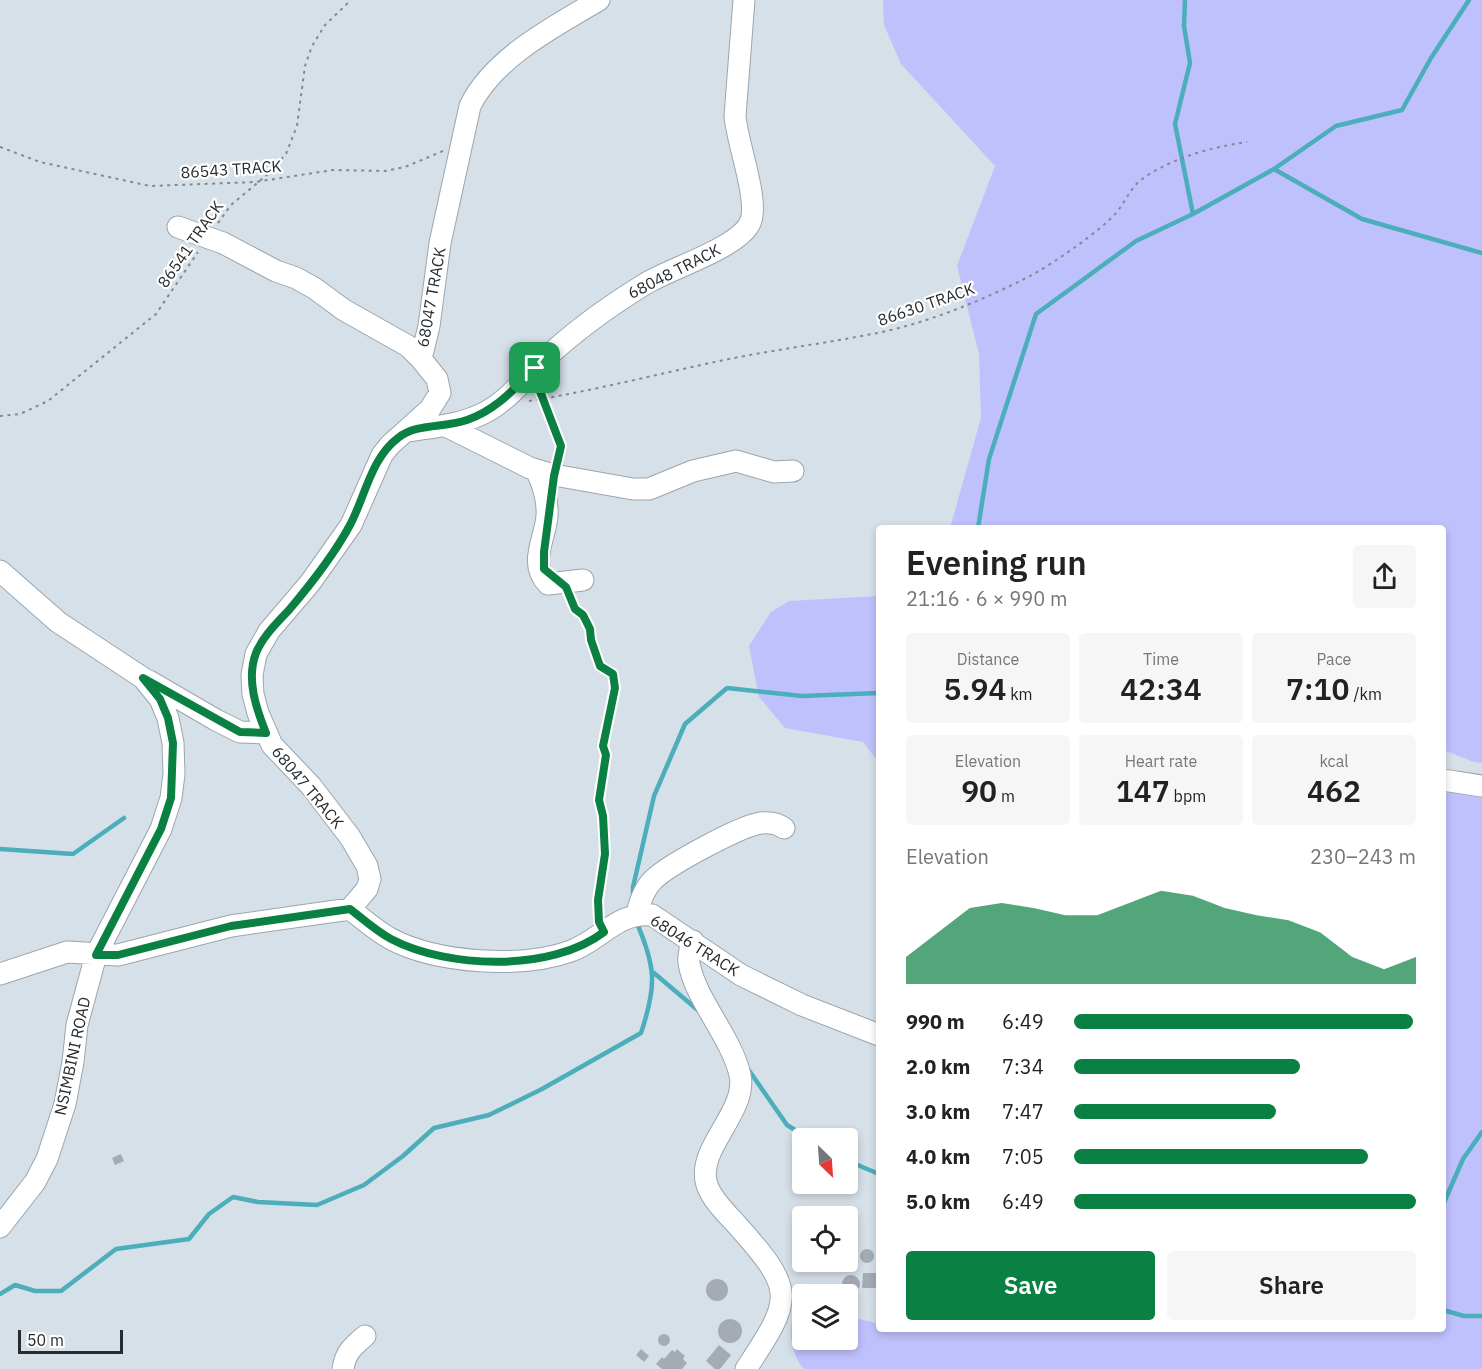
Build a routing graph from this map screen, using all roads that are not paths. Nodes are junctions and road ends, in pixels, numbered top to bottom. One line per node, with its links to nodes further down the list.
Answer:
1 (599, 0): 4 (street, 68047 TRACK)
2 (744, 0): 5 (street, 68048 TRACK)
3 (177, 227): 4 (street)
4 (421, 358): 6 (street, 68047 TRACK)
5 (446, 426): 6 (street, 68048 TRACK); 8 (street)
6 (408, 431): 12 (street, 68047 TRACK)
7 (793, 471): 8 (street)
8 (545, 473): 10 (street)
9 (0, 571): 11 (street, NSIMBINI ROAD)
10 (573, 582)
11 (143, 678): 12 (street); 19 (street, NSIMBINI ROAD)
12 (266, 733): 16 (street, 68047 TRACK)
13 (1446, 780): 14 (street)
14 (1482, 786)
15 (784, 828): 17 (street)
16 (350, 909): 17 (street, 68046 TRACK); 19 (street)
17 (637, 913): 18 (street, 68046 TRACK)
18 (693, 941): 21 (street, 68046 TRACK); 25 (street)
19 (96, 955): 20 (street); 22 (street, NSIMBINI ROAD)
20 (0, 974)
21 (876, 1034)
22 (0, 1227)
23 (365, 1336): 24 (street)
24 (343, 1369)
25 (746, 1369)

